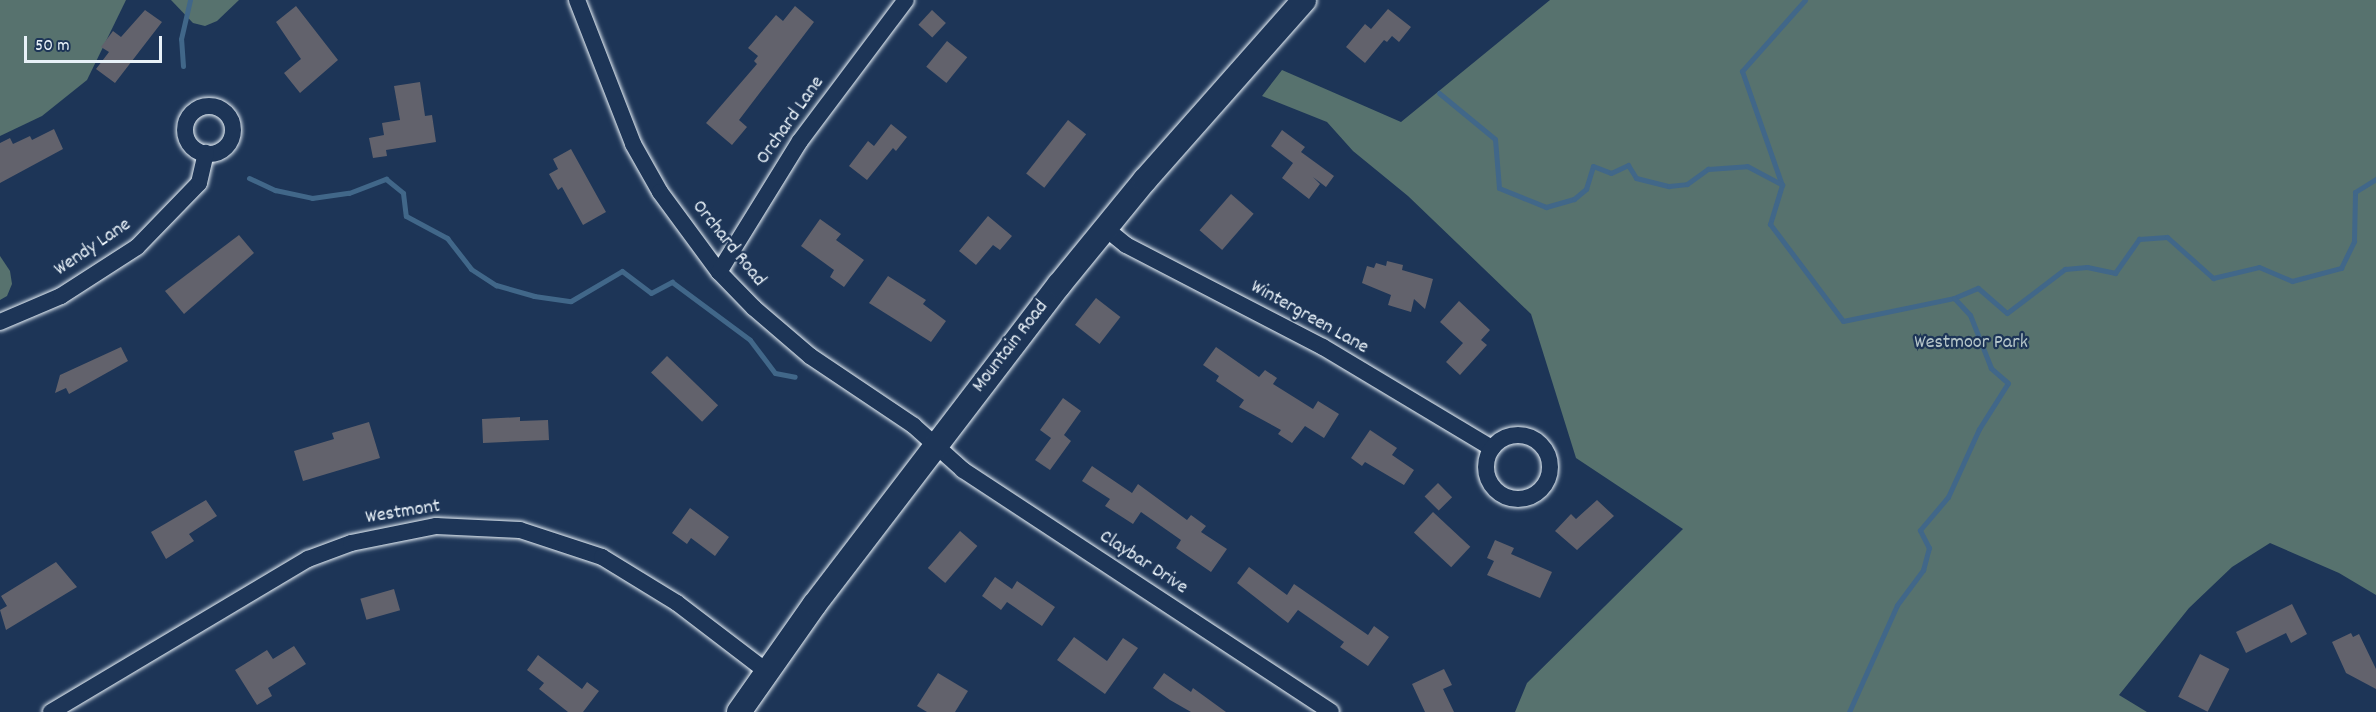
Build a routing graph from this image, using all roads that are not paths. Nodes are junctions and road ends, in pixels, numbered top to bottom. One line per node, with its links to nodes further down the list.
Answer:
1 (577, 0): 6 (street, Orchard Road)
2 (906, 0): 6 (street, Orchard Lane)
3 (1304, 0): 5 (main road, Mountain Road)
4 (206, 153): 7 (street, Wendy Lane)
5 (1105, 228): 8 (main road, Mountain Road); 9 (street, Wintergreen Lane)
6 (719, 272): 8 (street, Orchard Road)
7 (0, 321)
8 (935, 445): 10 (main road, Mountain Road); 13 (street, Claybar Drive)
9 (1492, 448)
10 (765, 670): 11 (street, Westmont); 12 (main road, Mountain Road)
11 (51, 712)
12 (739, 712)
13 (1331, 712)

